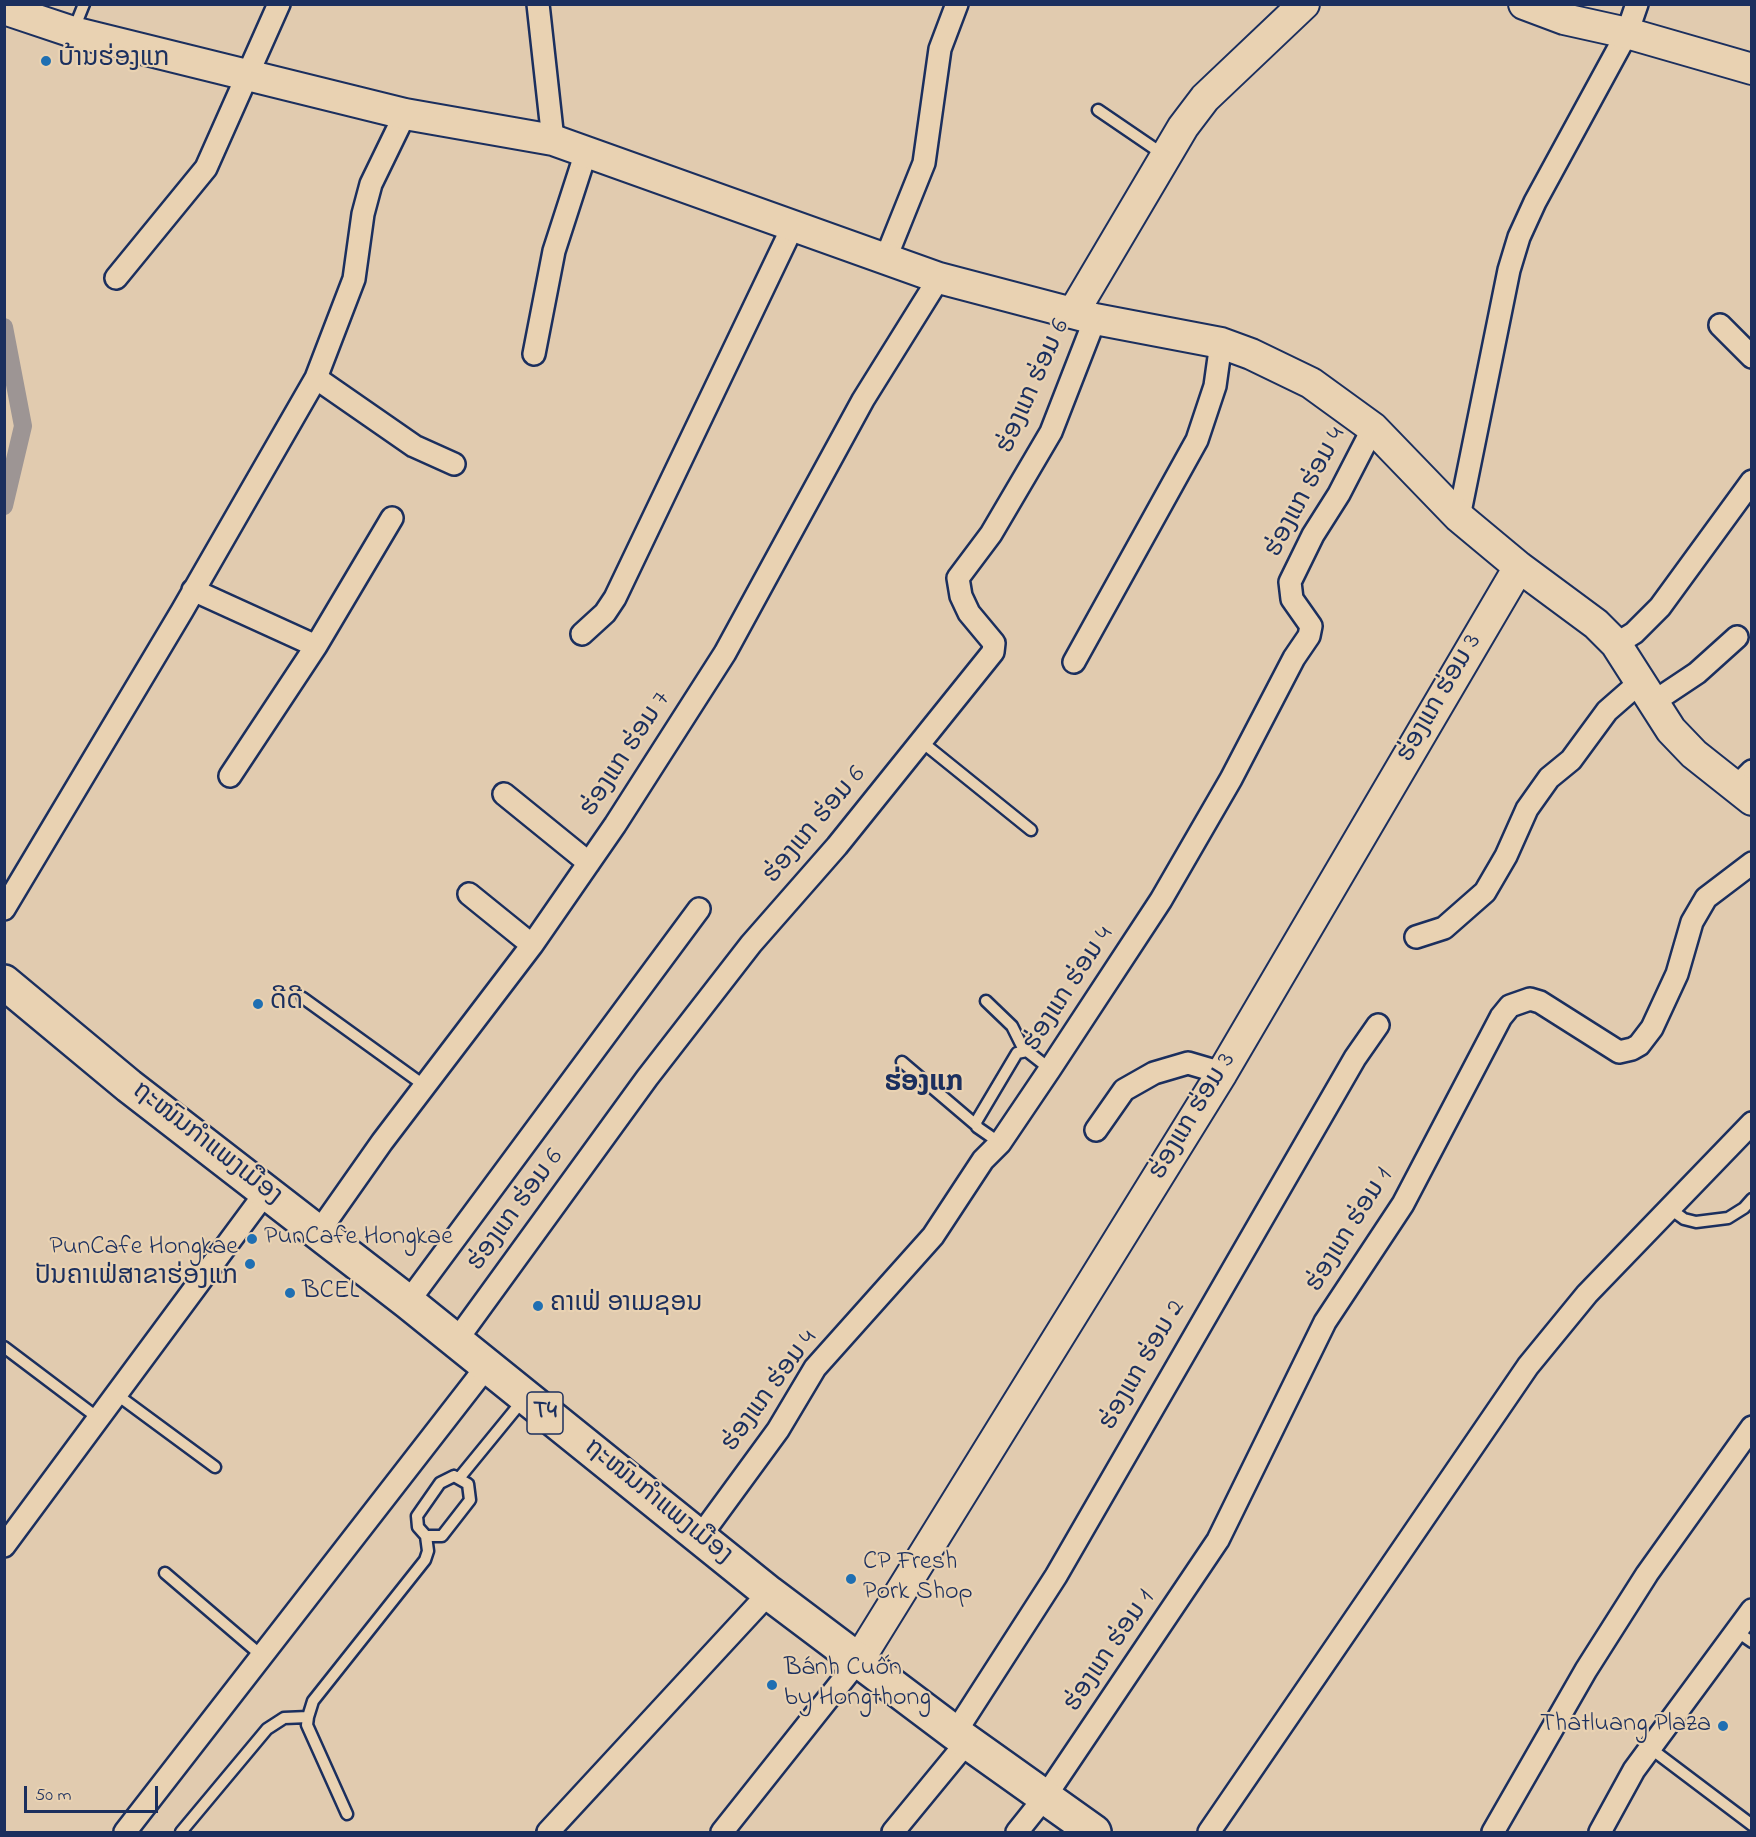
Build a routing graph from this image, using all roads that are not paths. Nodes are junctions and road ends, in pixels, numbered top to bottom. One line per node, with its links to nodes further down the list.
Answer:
1 (84, 4): 9 (lane)
2 (279, 4): 12 (street)
3 (538, 4): 15 (street)
4 (957, 4): 19 (street)
5 (1304, 4): 17 (street)
6 (1524, 4): 10 (street)
7 (1637, 4): 10 (street)
8 (4, 9): 9 (street)
9 (67, 31): 12 (street)
10 (1627, 33): 11 (street); 31 (street)
11 (1752, 69)
12 (247, 76): 14 (street); 20 (street)
13 (1098, 110): 17 (lane)
14 (405, 114): 15 (street); 27 (street)
15 (553, 141): 16 (street)
16 (586, 152): 18 (street); 25 (street)
17 (1164, 155): 22 (street)
18 (792, 228): 19 (street); 35 (street)
19 (885, 260): 21 (street)
20 (116, 278)
21 (939, 278): 22 (street); 46 (street, ຮ່ອງແກ ຮ່ອມ 7)
22 (1084, 316): 24 (street); 41 (street, ຮ່ອງແກ ຮ່ອມ 6)
23 (1720, 325): 26 (street)
24 (1221, 343): 28 (street); 39 (street)
25 (534, 354)
26 (1752, 357)
27 (316, 378): 29 (street); 34 (street)
28 (1373, 428): 31 (street); 59 (street, ຮ່ອງແກ ຮ່ອມ 4)
29 (454, 464)
30 (1752, 481): 37 (street)
31 (1459, 517): 33 (street)
32 (392, 518): 38 (street)
33 (1519, 567): 37 (street); 60 (street, ຮ່ອງແກ ຮ່ອມ 3)
34 (193, 590): 38 (street); 49 (street)
35 (582, 634)
36 (1737, 636): 40 (street)
37 (1616, 644): 40 (street)
38 (316, 646): 42 (street)
39 (1074, 662)
40 (1646, 693): 43 (street); 51 (street)
41 (922, 742): 45 (lane); 71 (street, ຮ່ອງແກ ຮ່ອມ 6)
42 (230, 776)
43 (1746, 786)
44 (504, 794): 46 (street)
45 (1031, 830)
46 (589, 863): 52 (street, ຮ່ອງແກ ຮ່ອມ 7)
47 (1752, 863): 92 (street, ຮ່ອງແກ ຮ່ອມ 1)
48 (469, 894): 52 (street)
49 (4, 909)
50 (699, 909): 70 (street)
51 (1416, 937)
52 (532, 945): 61 (street, ຮ່ອງແກ ຮ່ອມ 7)
53 (4, 982): 66 (main road, ຖະໜົນກຳແພງເມືອງ / T4)
54 (303, 998): 61 (lane)
55 (986, 1001): 57 (lane)
56 (1378, 1025): 90 (street, ຮ່ອງແກ ຮ່ອມ 2)
57 (1024, 1050): 59 (lane); 63 (lane)
58 (902, 1062): 63 (lane)
59 (1050, 1069): 65 (street, ຮ່ອງແກ ຮ່ອມ 4)
60 (1222, 1073): 64 (street); 88 (street, ຮ່ອງແກ ຮ່ອມ 3)
61 (425, 1086): 69 (street, ຮ່ອງແກ ຮ່ອມ 7)
62 (1752, 1123): 68 (street)
63 (976, 1125): 65 (lane)
64 (1096, 1130)
65 (1000, 1143): 81 (street, ຮ່ອງແກ ຮ່ອມ 4)
66 (266, 1192): 69 (main road, ຖະໜົນກຳແພງເມືອງ / T4); 74 (street)
67 (1752, 1199): 68 (lane)
68 (1669, 1208): 102 (street)
69 (318, 1233): 70 (main road, ຖະໜົນກຳແພງເມືອງ / T4)
70 (408, 1302): 71 (main road, ຖະໜົນກຳແພງເມືອງ / T4)
71 (456, 1341): 73 (main road, ຖະໜົນກຳແພງເມືອງ / T4)
72 (4, 1347): 76 (lane)
73 (487, 1366): 75 (main road, ຖະໜົນກຳແພງເມືອງ / T4); 87 (street)
74 (116, 1394): 76 (street); 78 (lane)
75 (526, 1397): 79 (lane); 81 (main road, ຖະໜົນກຳແພງເມືອງ / T4)
76 (98, 1418): 82 (street)
77 (1752, 1427): 103 (street)
78 (215, 1467)
79 (460, 1477): 80 (lane); 80 (lane)
80 (426, 1536): 89 (lane)
81 (699, 1538): 84 (main road, ຖະໜົນກຳແພງເມືອງ / T4)
82 (4, 1546)
83 (165, 1573): 87 (lane)
84 (768, 1593): 88 (main road, ຖະໜົນກຳແພງເມືອງ / T4); 97 (street)
85 (1752, 1610): 86 (street)
86 (1744, 1636): 91 (street)
87 (262, 1656): 95 (street)
88 (858, 1661): 90 (main road, ຖະໜົນກຳແພງເມືອງ / T4); 98 (street)
89 (308, 1717): 93 (lane); 96 (lane)
90 (961, 1737): 92 (main road, ຖະໜົນກຳແພງເມືອງ / T4); 99 (street, ຮ່ອງແກ ຮ່ອມ 2)
91 (1650, 1748): 94 (lane); 104 (street)
92 (1045, 1797): 100 (street); 101 (main road, ຖະໜົນກຳແພງເມືອງ / T4)
93 (347, 1814)
94 (1752, 1825)
95 (125, 1833)
96 (181, 1833)
97 (548, 1833)
98 (722, 1833)
99 (893, 1833)
100 (1017, 1833)
101 (1094, 1833)
102 (1209, 1833)
103 (1493, 1833)
104 (1600, 1833)

